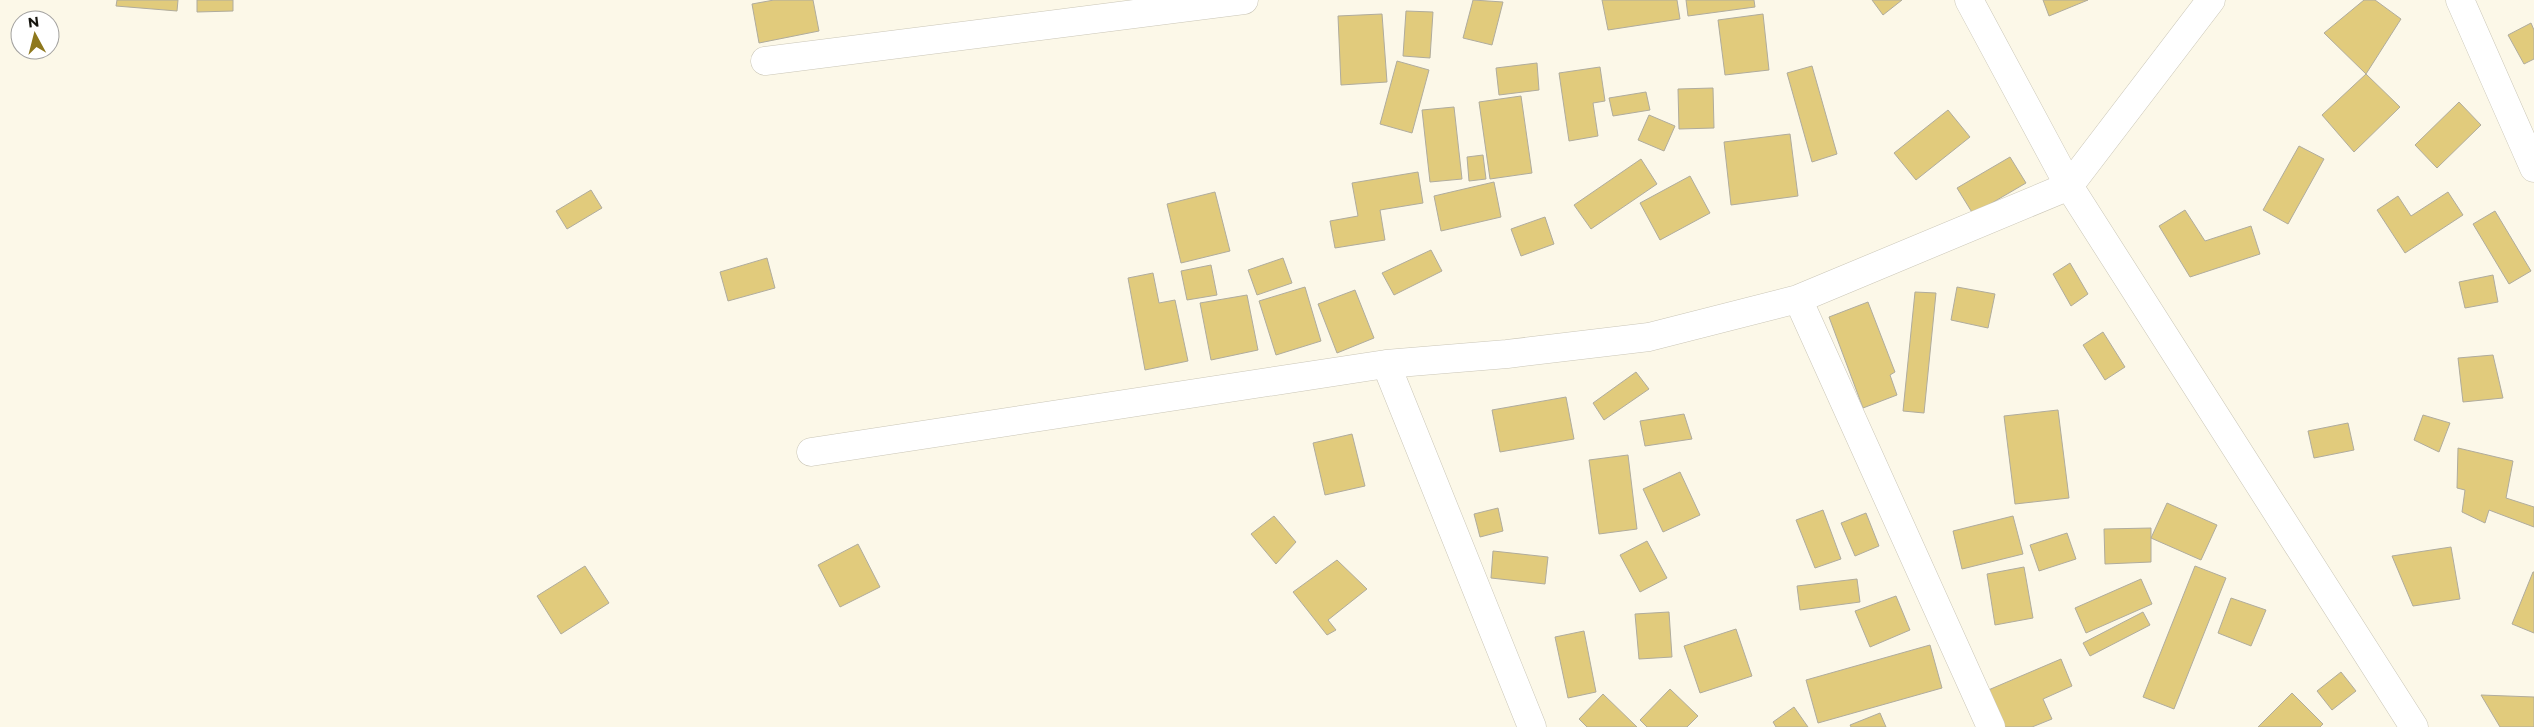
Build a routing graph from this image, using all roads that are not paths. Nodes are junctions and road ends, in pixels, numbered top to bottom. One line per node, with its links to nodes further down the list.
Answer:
1 (1244, 0): 5 (street)
2 (1969, 0): 7 (street)
3 (2211, 0): 7 (street)
4 (2460, 0): 6 (street)
5 (765, 61)
6 (2534, 168)
7 (2069, 186): 8 (street); 13 (street)
8 (1798, 300): 9 (street); 12 (street)
9 (1386, 364): 10 (street); 11 (street)
10 (812, 452)
11 (1532, 727)
12 (1991, 727)
13 (2414, 727)

